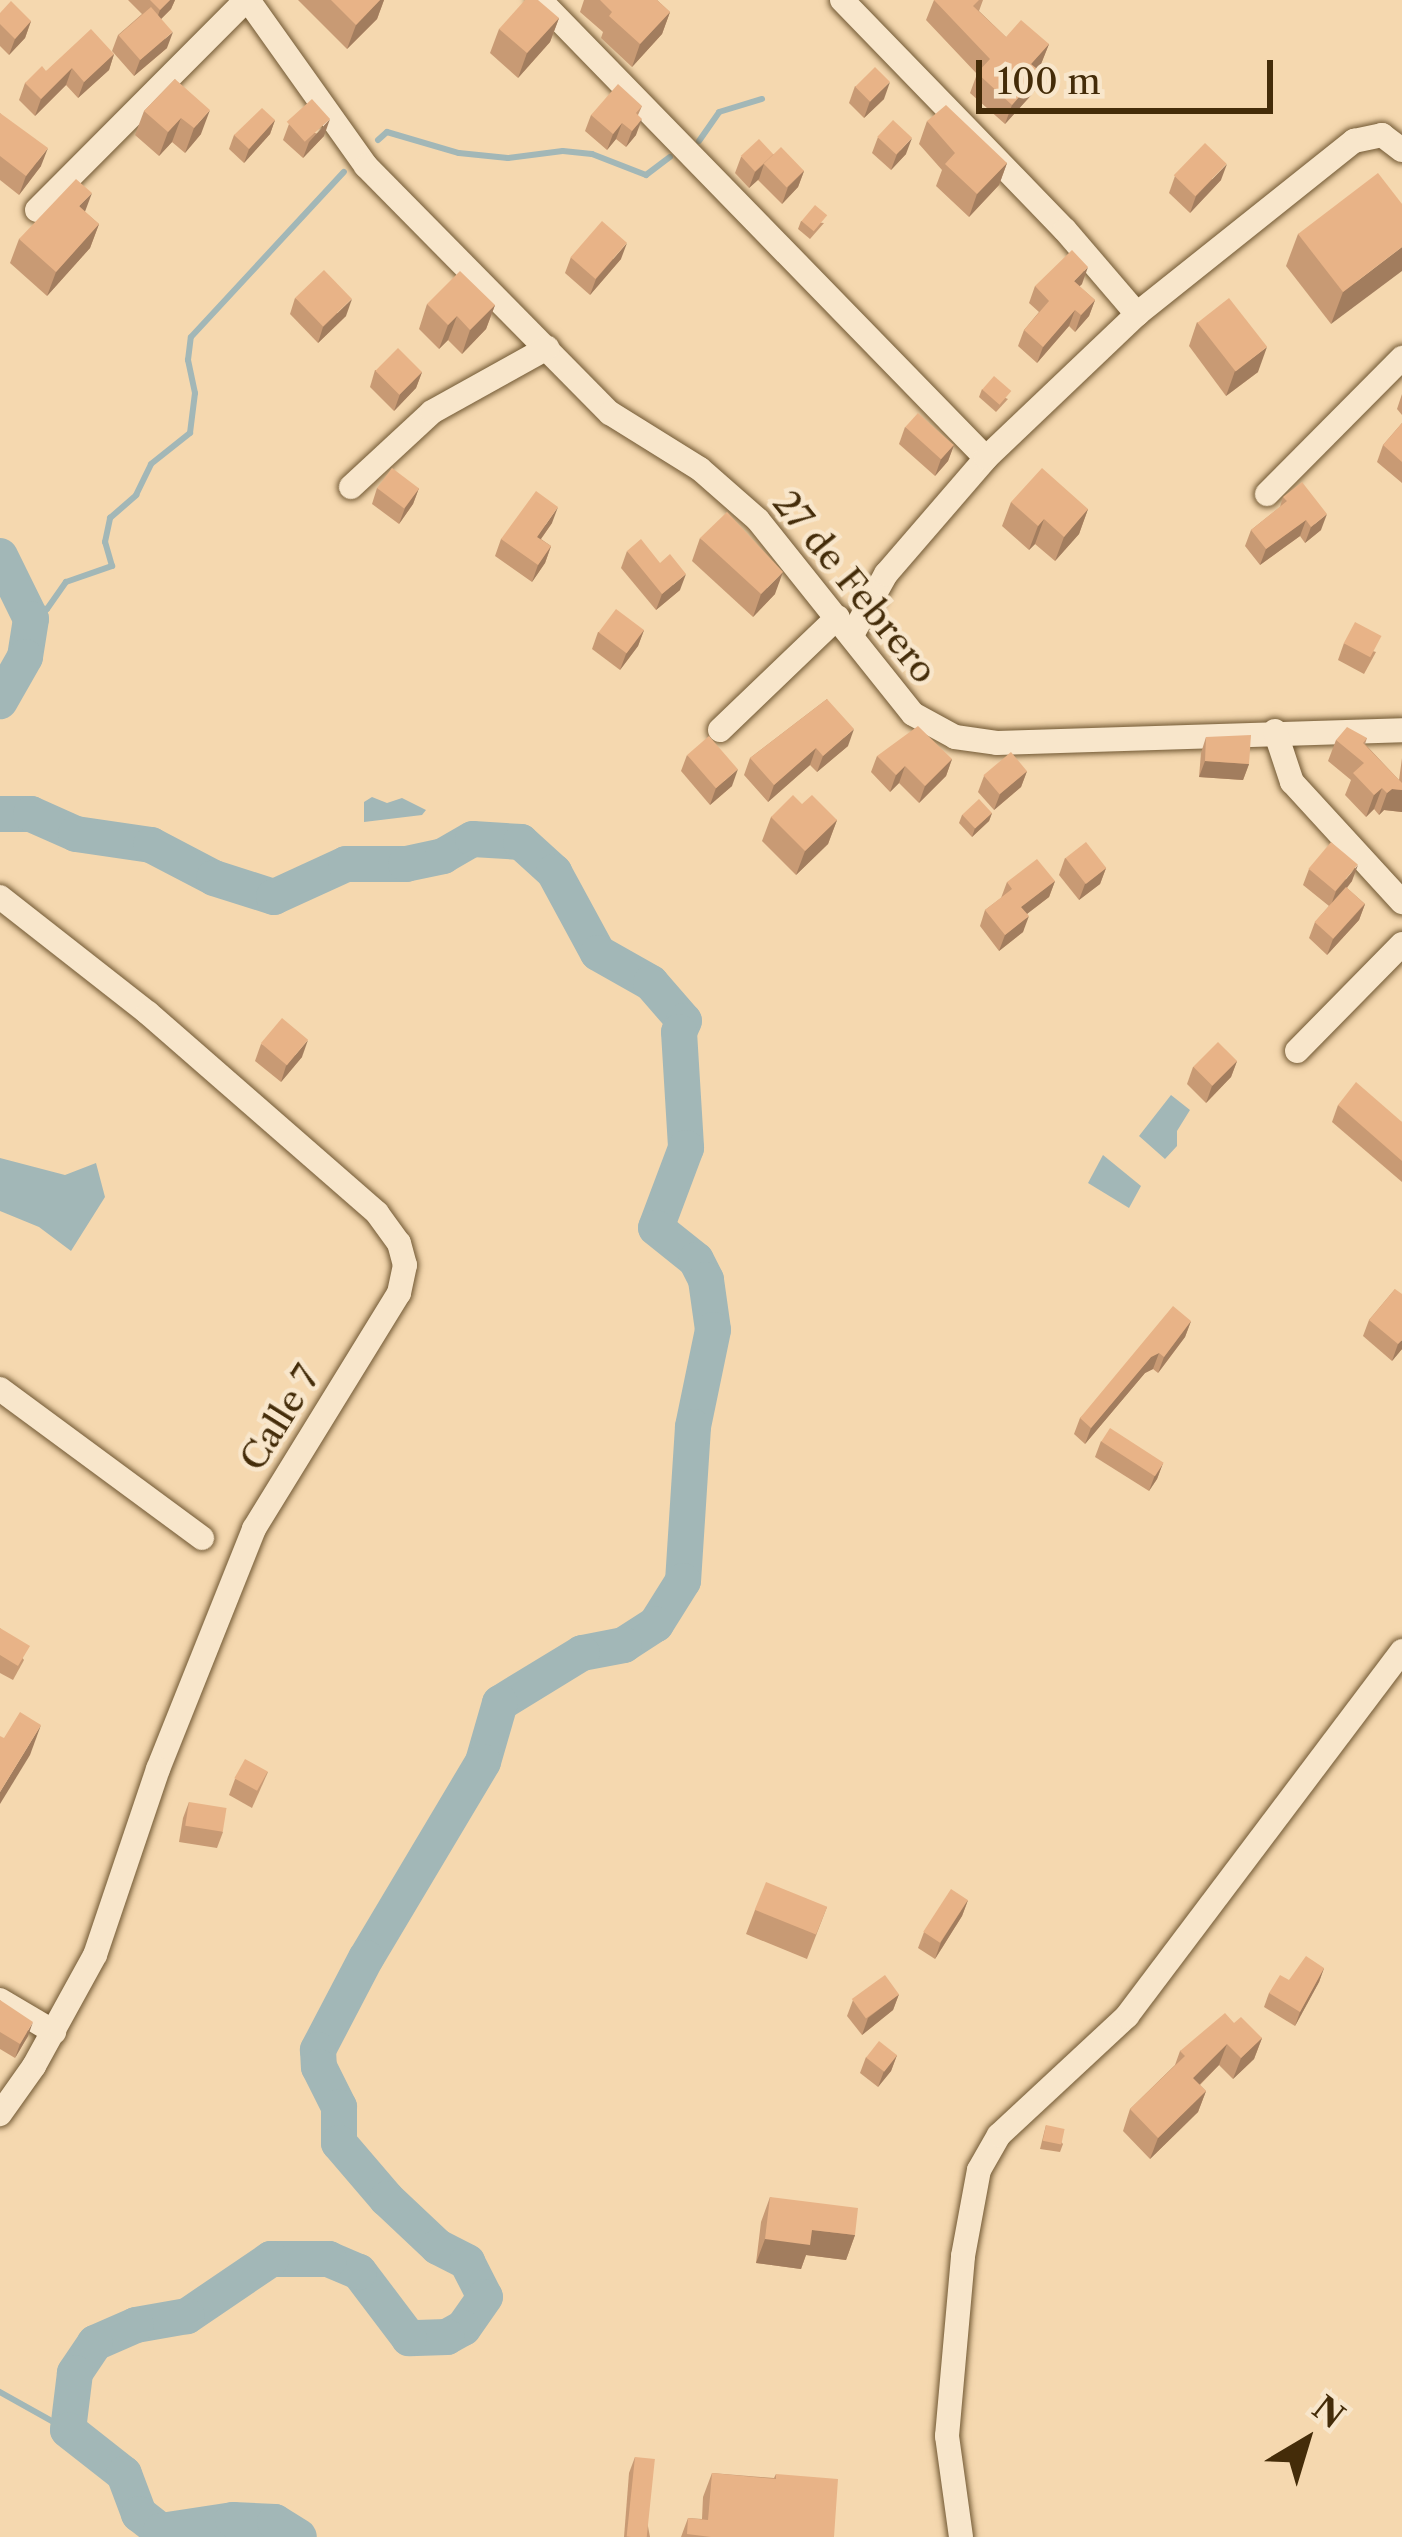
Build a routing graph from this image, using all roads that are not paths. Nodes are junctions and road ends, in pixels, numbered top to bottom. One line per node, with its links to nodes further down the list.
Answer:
1 (247, 0): 5 (street); 7 (street, 27 de Febrero)
2 (842, 0): 6 (street)
3 (544, 1): 9 (street)
4 (1402, 150): 6 (street)
5 (37, 210)
6 (1137, 314): 9 (street)
7 (547, 348): 10 (street); 12 (street, 27 de Febrero)
8 (1402, 358): 11 (street)
9 (986, 458): 12 (street)
10 (351, 487)
11 (1267, 494)
12 (845, 626): 13 (street); 15 (street, 27 de Febrero)
13 (720, 730)
14 (1402, 730): 15 (street, 27 de Febrero)
15 (1275, 731): 17 (street)
16 (0, 898): 24 (street, Calle 7)
17 (1402, 902)
18 (1402, 944): 19 (street)
19 (1297, 1051)
20 (0, 1389): 21 (street)
21 (202, 1538)
22 (1402, 1651): 26 (street)
23 (0, 2000): 24 (street)
24 (54, 2032): 25 (street, Calle 7)
25 (0, 2114)
26 (962, 2537)

